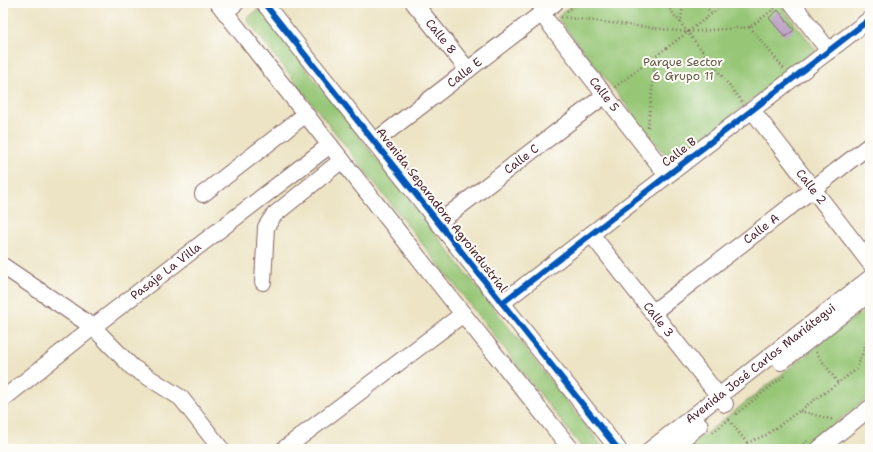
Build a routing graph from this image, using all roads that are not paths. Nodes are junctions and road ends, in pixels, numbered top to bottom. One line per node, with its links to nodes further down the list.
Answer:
1 (264, 3): 13 (street, Avenida Separadora Agroindustrial)
2 (414, 3): 9 (street, Calle 8)
3 (555, 3): 6 (street, Calle E)
4 (792, 3): 8 (street)
5 (226, 6): 12 (street)
6 (541, 13): 9 (street, Calle E); 10 (street, Calle 5)
7 (870, 19): 8 (street, Calle B)
8 (829, 51): 11 (street, Calle B)
9 (468, 70): 13 (street, Calle E)
10 (612, 89): 17 (street, Calle 5); 20 (street, Calle C)
11 (751, 111): 17 (street, Calle B); 18 (street, Calle 2)
12 (306, 114): 14 (street); 19 (street)
13 (374, 142): 20 (street, Avenida Separadora Agroindustrial)
14 (330, 145): 16 (street); 30 (street, Pasaje La Villa)
15 (870, 146): 18 (street, Calle A)
16 (342, 160): 25 (street); 29 (street)
17 (668, 175): 21 (street, Calle B)
18 (813, 189): 22 (street, Calle 2); 28 (street, Calle A)
19 (203, 194)
20 (438, 223): 27 (street, Avenida Separadora Agroindustrial)
21 (591, 234): 27 (street, Calle B); 28 (street, Calle 3)
22 (870, 263)
23 (3, 266): 30 (street)
24 (870, 278): 32 (street, Avenida José Carlos Mariátegui)
25 (262, 282)
26 (870, 293): 32 (street, Avenida José Carlos Mariátegui)
27 (502, 303): 37 (street, Avenida Separadora Agroindustrial)
28 (652, 313): 32 (street, Calle 3)
29 (463, 314): 35 (street); 36 (street)
30 (92, 327): 31 (street, Pasaje La Villa); 34 (street)
31 (3, 399)
32 (725, 407): 38 (street, Avenida José Carlos Mariátegui); 39 (street, Avenida José Carlos Mariátegui)
33 (870, 408): 40 (street)
34 (220, 449)
35 (284, 449)
36 (571, 449)
37 (618, 449)
38 (651, 449)
39 (670, 449)
40 (819, 449)

